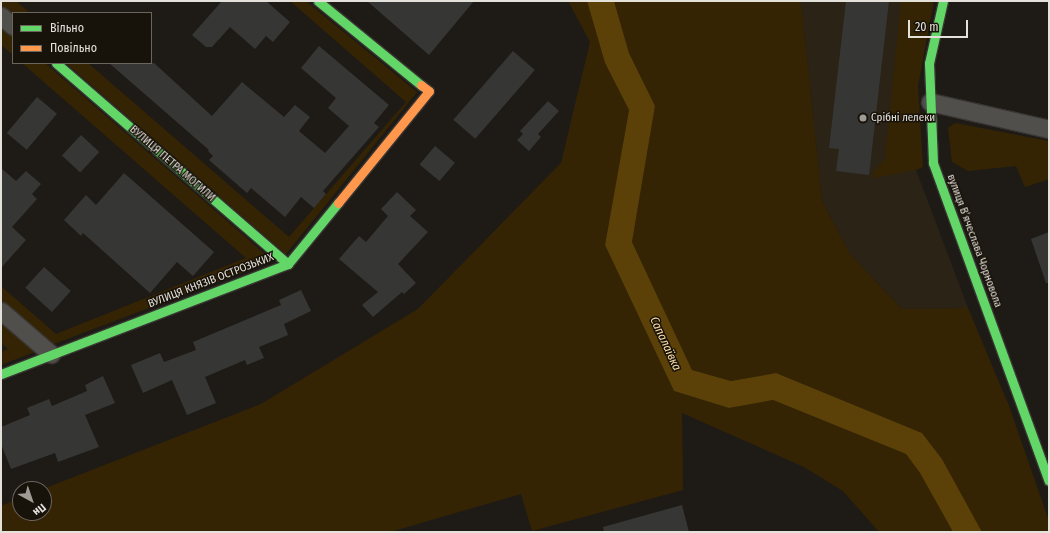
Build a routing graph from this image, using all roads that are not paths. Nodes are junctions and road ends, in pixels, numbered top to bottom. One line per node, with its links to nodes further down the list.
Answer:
1 (318, 1): 8 (street, ВУЛИЦЯ КНЯЗІВ ОСТРОЗЬКИХ)
2 (943, 1): 6 (street, вулиця Вʼячеслава Чорновола)
3 (1, 16): 4 (street)
4 (12, 25)
5 (57, 64): 8 (street, ВУЛИЦЯ ПЕТРА МОГИЛИ)
6 (930, 102): 7 (street); 12 (street, вулиця Вʼячеслава Чорновола)
7 (1049, 129)
8 (288, 264): 10 (street, ВУЛИЦЯ КНЯЗІВ ОСТРОЗЬКИХ)
9 (1, 310): 10 (street)
10 (51, 354): 11 (street, ВУЛИЦЯ КНЯЗІВ ОСТРОЗЬКИХ)
11 (1, 374)
12 (1049, 481)

